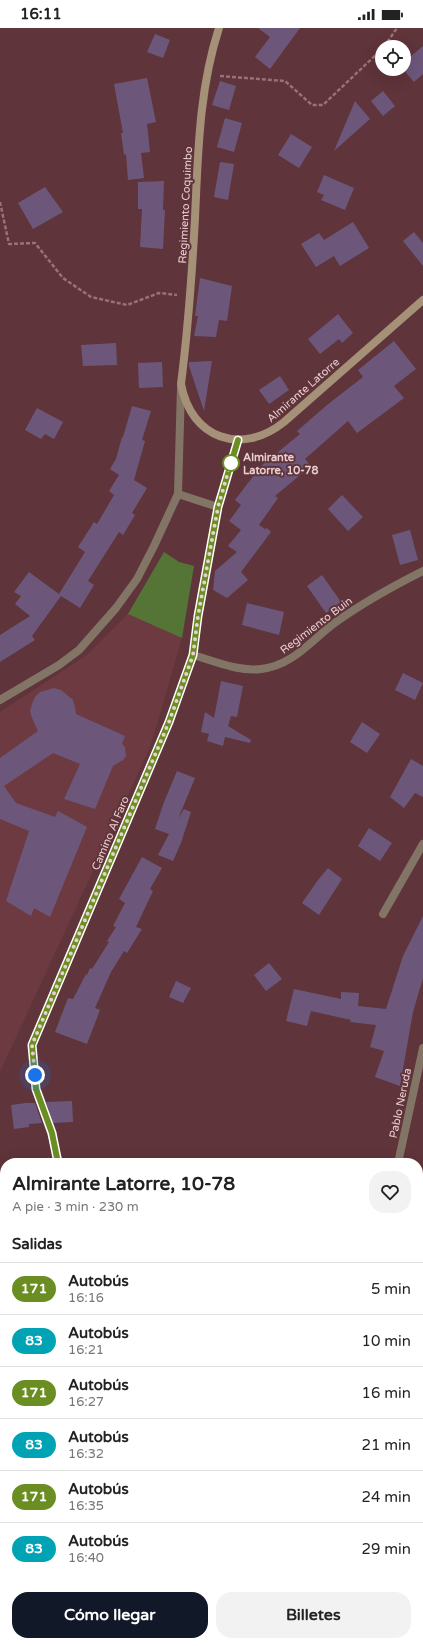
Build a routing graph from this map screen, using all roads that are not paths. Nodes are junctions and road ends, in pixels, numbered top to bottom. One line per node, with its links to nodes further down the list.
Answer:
1 (219, 28): 3 (main road, Regimiento Coquimbo)
2 (423, 300): 4 (main road, Almirante Latorre)
3 (181, 384): 4 (main road, Almirante Latorre); 5 (street)
4 (238, 440): 6 (street, Camino Al Faro)
5 (178, 494): 6 (street); 9 (street)
6 (218, 507): 8 (street, Camino Al Faro)
7 (423, 571): 8 (street, Regimiento Buin)
8 (193, 655): 13 (street, Camino Al Faro)
9 (0, 700)
10 (423, 844): 11 (street)
11 (383, 914)
12 (423, 1048): 14 (street, Pablo Neruda)
13 (57, 1158)
14 (399, 1158)

